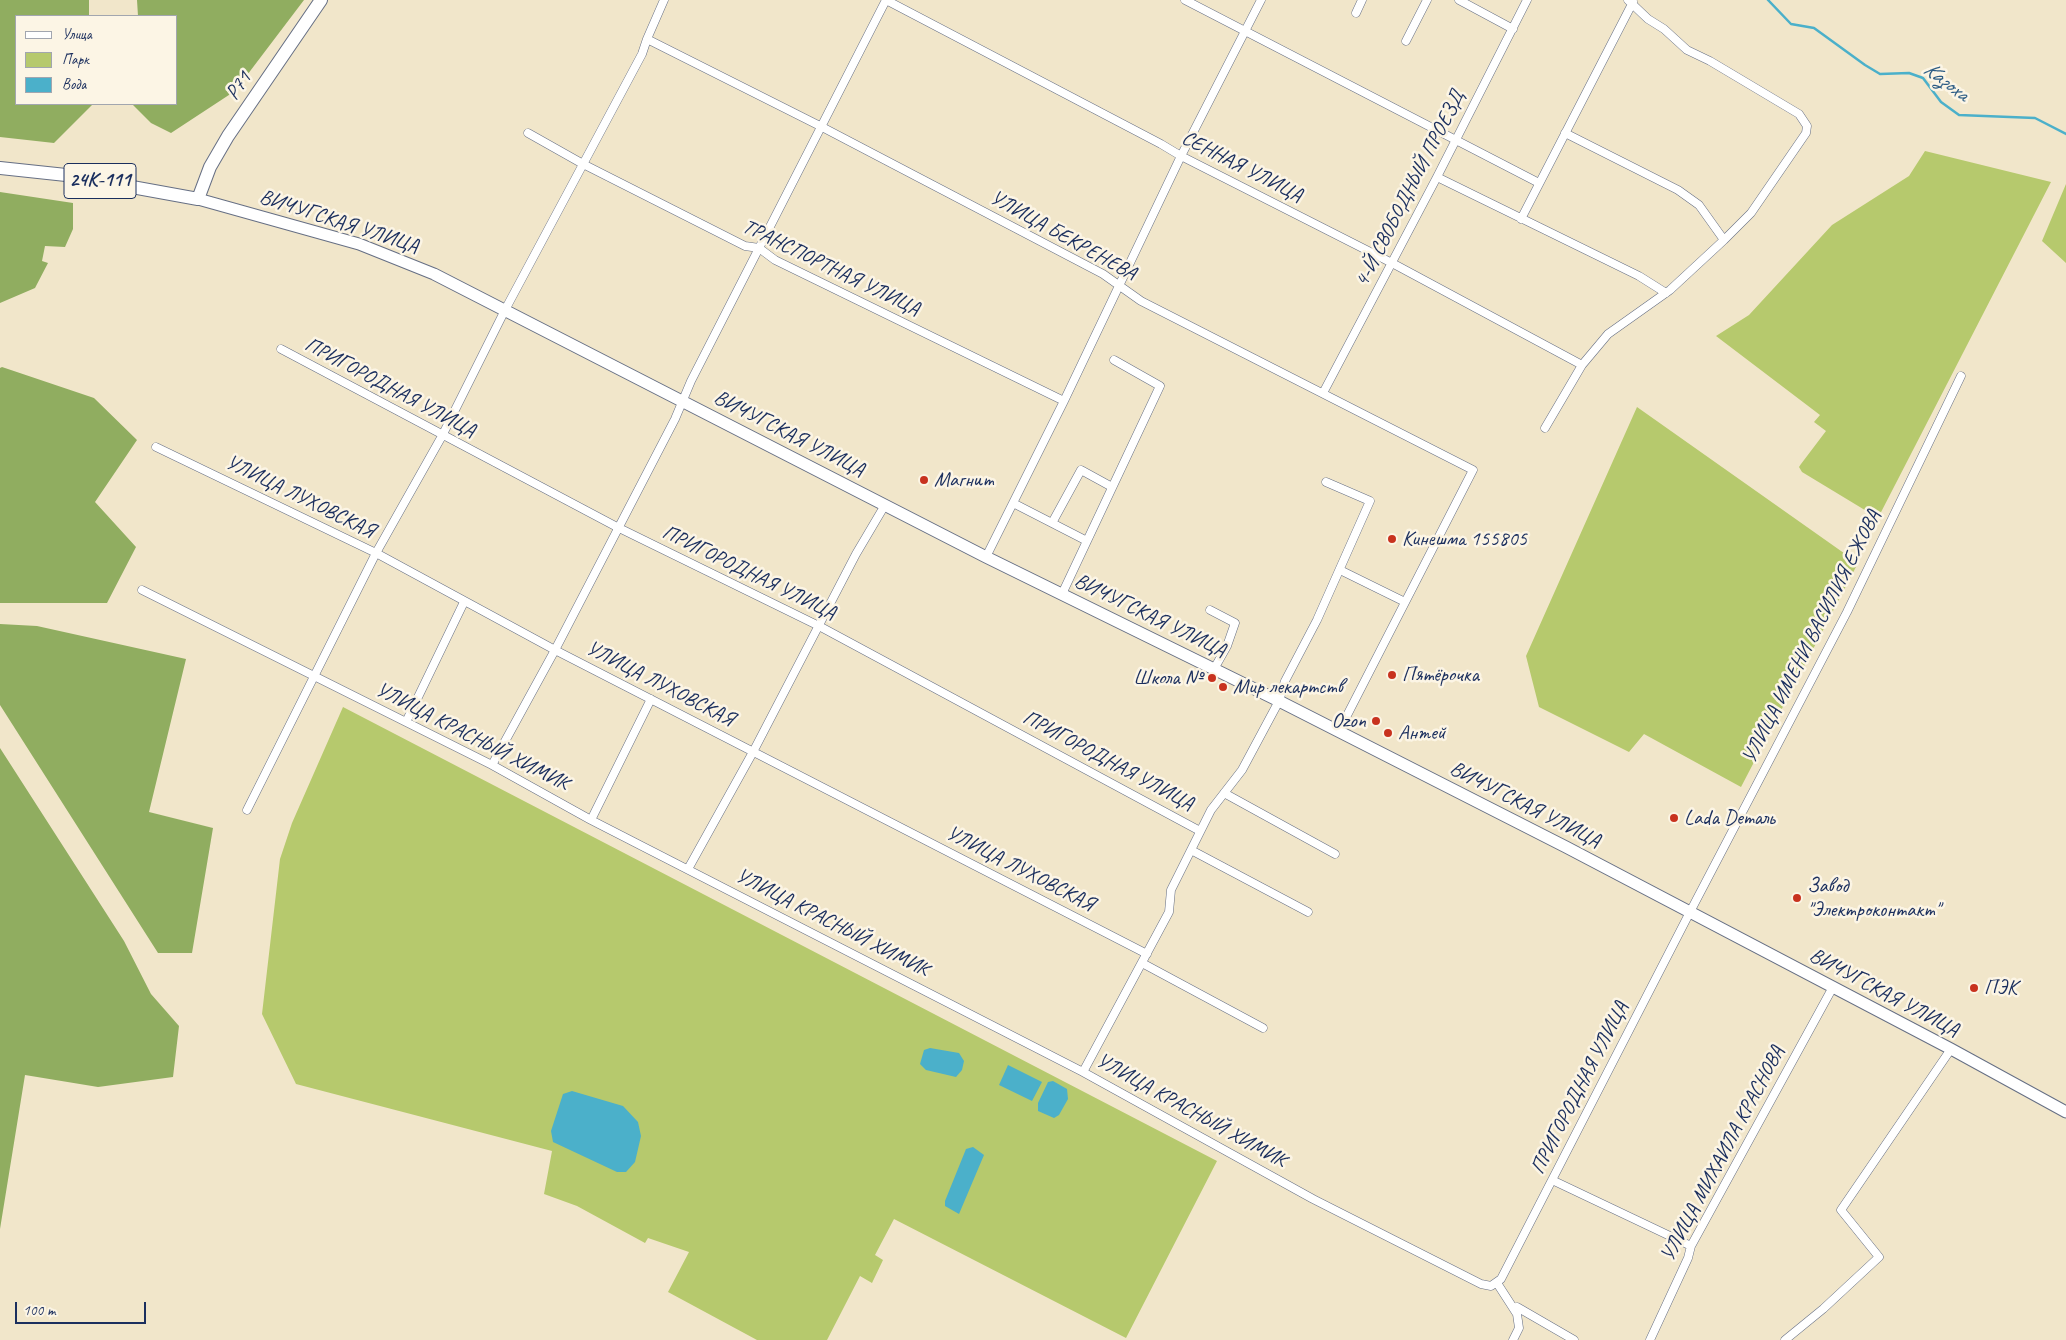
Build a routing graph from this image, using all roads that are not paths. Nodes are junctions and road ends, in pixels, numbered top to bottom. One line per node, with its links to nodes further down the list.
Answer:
1 (321, 0): 25 (main road, Р71)
2 (664, 0): 14 (street)
3 (886, 0): 16 (street); 20 (street, СЕННАЯ УЛИЦА)
4 (1185, 0): 13 (street)
5 (1261, 0): 13 (street)
6 (1362, 0): 11 (street)
7 (1427, 0): 15 (street)
8 (1459, 0): 12 (street)
9 (1527, 0): 12 (street, 4-Й СВОБОДНЫЙ ПРОЕЗД)
10 (1630, 1): 18 (street); 27 (street)
11 (1356, 13)
12 (1513, 29): 19 (street, 4-Й СВОБОДНЫЙ ПРОЕЗД)
13 (1245, 31): 19 (street); 20 (street)
14 (646, 38): 16 (street, УЛИЦА БЕКРЕНЕВА); 21 (street)
15 (1406, 40)
16 (822, 127): 28 (street); 30 (street, УЛИЦА БЕКРЕНЕВА)
17 (528, 133): 21 (street, ТРАНСПОРТНАЯ УЛИЦА)
18 (1565, 133): 24 (street); 27 (street)
19 (1456, 139): 23 (street, 4-Й СВОБОДНЫЙ ПРОЕЗД); 24 (street)
20 (1181, 156): 29 (street, СЕННАЯ УЛИЦА); 30 (street)
21 (584, 164): 28 (street, ТРАНСПОРТНАЯ УЛИЦА); 32 (street)
22 (0, 168): 25 (main road, 24К-111)
23 (1437, 177): 26 (street); 29 (street, 4-Й СВОБОДНЫЙ ПРОЕЗД)
24 (1539, 183): 26 (street)
25 (198, 199): 32 (main road, ВИЧУГСКАЯ УЛИЦА)
26 (1521, 219): 31 (street)
27 (1724, 240): 31 (street)
28 (759, 248): 38 (street); 39 (street, ТРАНСПОРТНАЯ УЛИЦА)
29 (1392, 263): 35 (street, СЕННАЯ УЛИЦА); 37 (street, 4-Й СВОБОДНЫЙ ПРОЕЗД)
30 (1120, 286): 37 (street, УЛИЦА БЕКРЕНЕВА); 39 (street)
31 (1666, 293): 35 (street)
32 (505, 310): 38 (main road, ВИЧУГСКАЯ УЛИЦА); 41 (street)
33 (281, 349): 41 (street, ПРИГОРОДНАЯ УЛИЦА)
34 (1114, 360): 44 (street)
35 (1582, 365): 40 (street)
36 (1961, 376): 76 (street, УЛИЦА ИМЕНИ ВАСИЛИЯ ЕЖОВА)
37 (1323, 393): 56 (street, УЛИЦА БЕКРЕНЕВА)
38 (683, 401): 46 (main road, ВИЧУГСКАЯ УЛИЦА); 48 (street)
39 (1064, 402): 45 (street)
40 (1545, 428)
41 (442, 436): 48 (street, ПРИГОРОДНАЯ УЛИЦА); 50 (street)
42 (156, 447): 50 (street, УЛИЦА ЛУХОВСКАЯ)
43 (1326, 482): 52 (street)
44 (1112, 487): 47 (street); 49 (street)
45 (1013, 503): 47 (street); 51 (street)
46 (885, 505): 51 (main road, ВИЧУГСКАЯ УЛИЦА); 58 (street)
47 (1052, 523): 49 (street)
48 (617, 528): 58 (street, ПРИГОРОДНАЯ УЛИЦА); 59 (street)
49 (1087, 541): 54 (street)
50 (376, 553): 55 (street, УЛИЦА ЛУХОВСКАЯ); 61 (street)
51 (986, 557): 54 (main road, ВИЧУГСКАЯ УЛИЦА)
52 (1340, 570): 56 (street); 63 (street)
53 (142, 590): 61 (street, УЛИЦА КРАСНЫЙ ХИМИК)
54 (1062, 594): 60 (main road, ВИЧУГСКАЯ УЛИЦА)
55 (464, 602): 59 (street, УЛИЦА ЛУХОВСКАЯ); 64 (street)
56 (1406, 602): 65 (street)
57 (1210, 610): 60 (street)
58 (819, 626): 66 (street); 71 (street, ПРИГОРОДНАЯ УЛИЦА)
59 (555, 650): 62 (street, УЛИЦА ЛУХОВСКАЯ); 67 (street)
60 (1214, 669): 63 (main road, ВИЧУГСКАЯ УЛИЦА)
61 (313, 676): 64 (street, УЛИЦА КРАСНЫЙ ХИМИК); 69 (street)
62 (651, 699): 66 (street, УЛИЦА ЛУХОВСКАЯ); 70 (street)
63 (1280, 701): 65 (main road, ВИЧУГСКАЯ УЛИЦА); 68 (street)
64 (406, 722): 67 (street, УЛИЦА КРАСНЫЙ ХИМИК)
65 (1339, 731): 76 (main road, ВИЧУГСКАЯ УЛИЦА)
66 (753, 752): 74 (street); 77 (street, УЛИЦА ЛУХОВСКАЯ)
67 (492, 764): 70 (street, УЛИЦА КРАСНЫЙ ХИМИК)
68 (1224, 793): 71 (street); 73 (street)
69 (246, 810)
70 (591, 820): 74 (street, УЛИЦА КРАСНЫЙ ХИМИК)
71 (1200, 830): 72 (street)
72 (1191, 850): 75 (street); 77 (street)
73 (1335, 854)
74 (688, 869): 82 (street, УЛИЦА КРАСНЫЙ ХИМИК)
75 (1308, 912)
76 (1690, 912): 79 (main road, ВИЧУГСКАЯ УЛИЦА); 84 (street, ПРИГОРОДНАЯ УЛИЦА)
77 (1147, 954): 78 (street)
78 (1142, 964): 80 (street); 82 (street)
79 (1833, 987): 81 (main road, ВИЧУГСКАЯ УЛИЦА); 85 (street, УЛИЦА МИХАИЛА КРАСНОВА)
80 (1263, 1028)
81 (1951, 1049): 83 (main road, ВИЧУГСКАЯ УЛИЦА); 91 (street)
82 (1083, 1072): 86 (street, УЛИЦА КРАСНЫЙ ХИМИК)
83 (2066, 1112)
84 (1552, 1180): 85 (street); 86 (street, ПРИГОРОДНАЯ УЛИЦА)
85 (1691, 1246): 90 (street, УЛИЦА МИХАИЛА КРАСНОВА)
86 (1499, 1281): 88 (street)
87 (1517, 1307): 89 (street)
88 (1513, 1340)
89 (1574, 1340)
90 (1650, 1340)
91 (1785, 1340)

